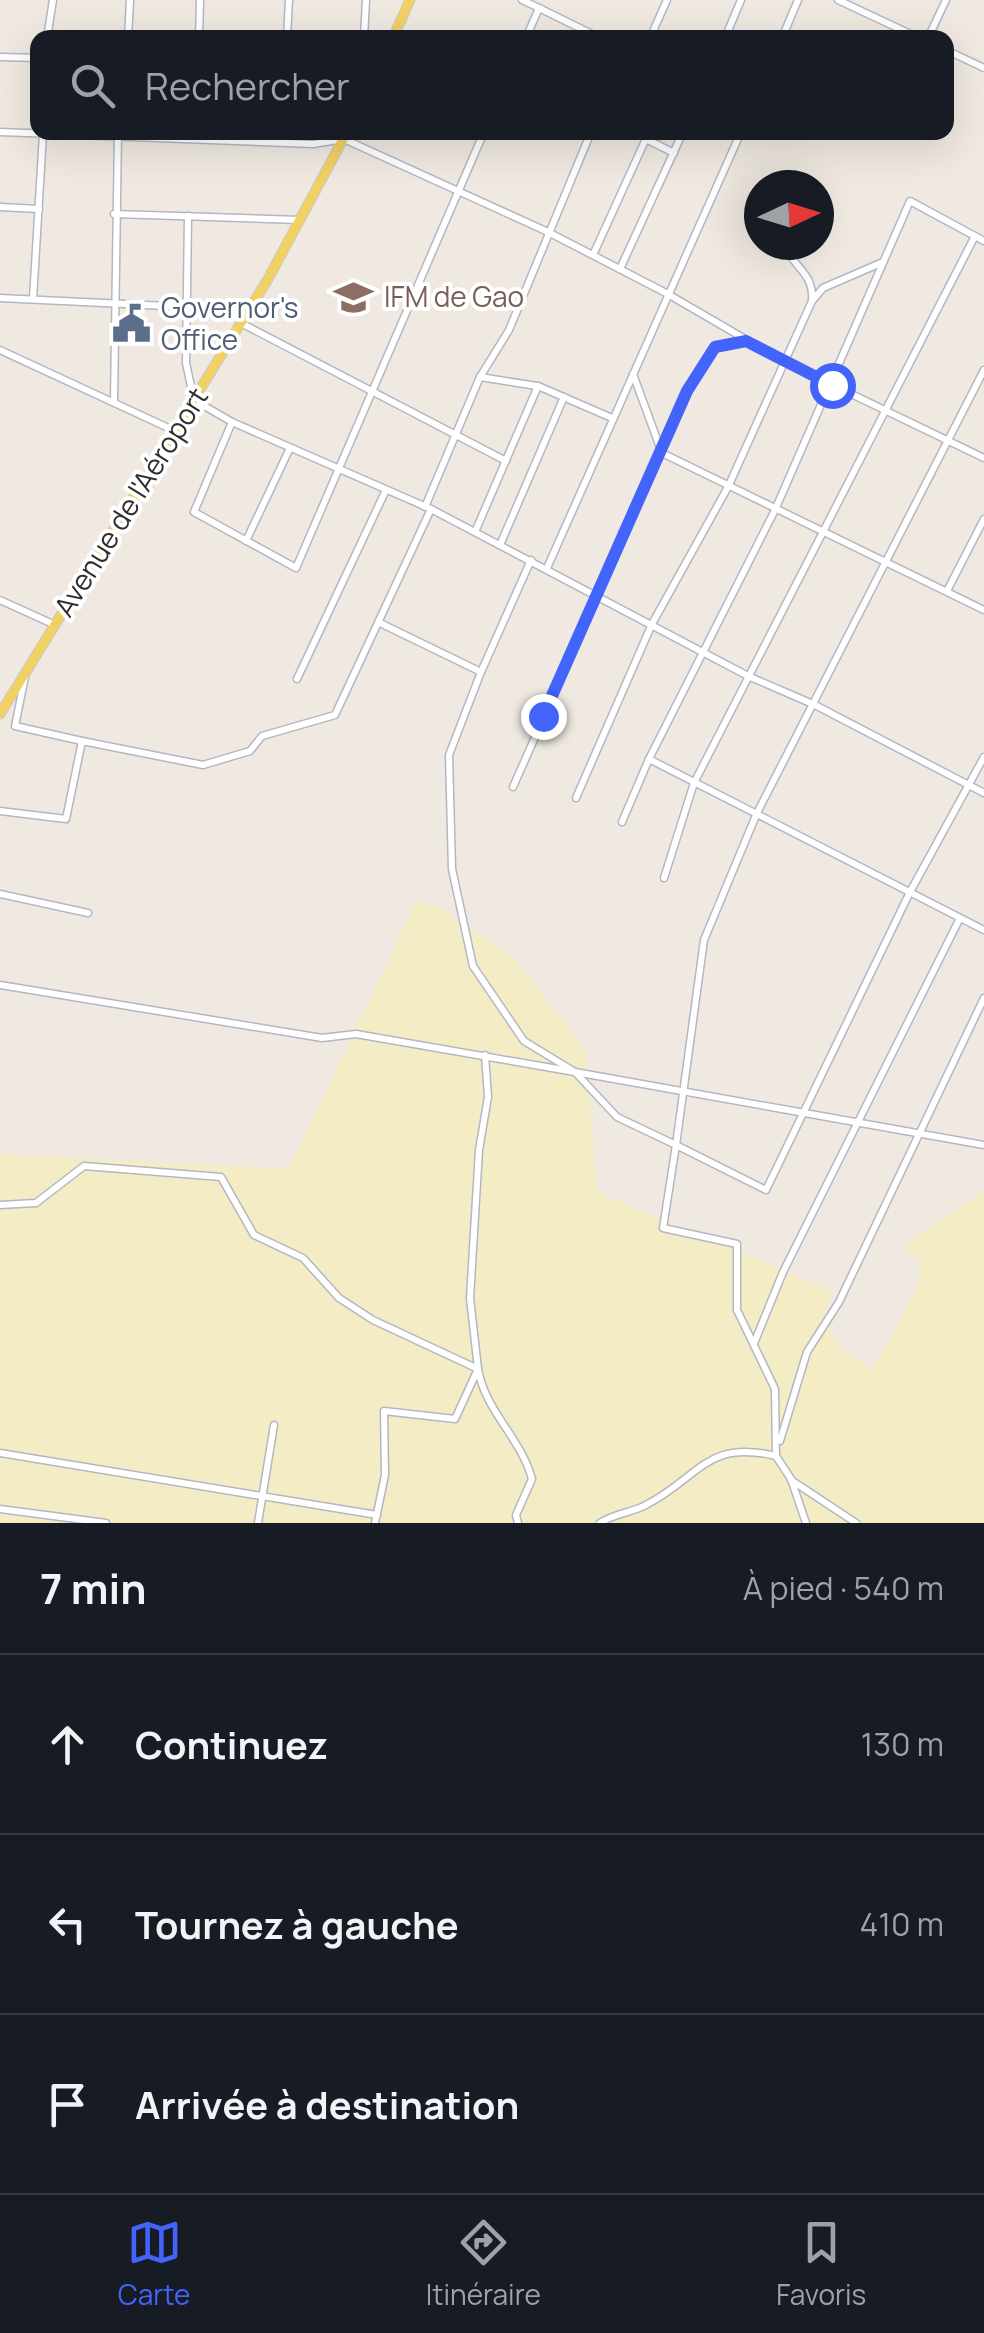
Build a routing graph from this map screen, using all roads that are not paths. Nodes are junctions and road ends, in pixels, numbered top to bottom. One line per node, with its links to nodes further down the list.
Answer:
1 (52, 0): 14 (street)
2 (130, 0): 15 (street)
3 (200, 0): 16 (street)
4 (289, 0): 17 (street)
5 (366, 0): 18 (street)
6 (410, 0): 19 (main road)
7 (522, 0): 13 (street)
8 (667, 0): 22 (street)
9 (741, 0): 23 (street)
10 (798, 0): 24 (street)
11 (838, 0): 25 (street)
12 (946, 0): 26 (street)
13 (539, 8): 20 (street); 21 (street)
14 (48, 30)
15 (128, 30)
16 (199, 30)
17 (287, 30)
18 (364, 30)
19 (396, 30)
20 (529, 30)
21 (584, 30)
22 (654, 30)
23 (728, 30)
24 (785, 30)
25 (903, 30)
26 (932, 30)
27 (954, 54): 30 (street)
28 (0, 57): 29 (street)
29 (30, 58)
30 (984, 68)
31 (0, 132): 32 (street)
32 (30, 133)
33 (43, 140): 48 (street)
34 (118, 140): 49 (street)
35 (263, 140): 36 (street)
36 (338, 140)
37 (344, 140): 51 (main road, Avenue de l'Aéroport)
38 (354, 140): 46 (street)
39 (480, 140): 46 (street)
40 (588, 140): 52 (street)
41 (645, 140): 55 (street)
42 (653, 140): 45 (street)
43 (680, 140): 45 (street)
44 (737, 140): 59 (street)
45 (674, 153): 58 (street)
46 (457, 192): 52 (street); 74 (street)
47 (0, 207): 48 (street)
48 (39, 209): 61 (street)
49 (114, 214): 50 (street); 63 (street)
50 (188, 216): 51 (street); 64 (street)
51 (301, 220): 65 (main road, Avenue de l'Aéroport)
52 (548, 232): 55 (street); 71 (street)
53 (975, 236): 54 (street); 57 (street); 78 (street)
54 (984, 241)
55 (593, 256): 58 (street)
56 (795, 260): 62 (street)
57 (884, 262): 62 (street); 72 (street)
58 (620, 269): 59 (street)
59 (666, 293): 66 (street); 70 (street)
60 (0, 298): 61 (street)
61 (33, 299): 63 (street)
62 (812, 302): 68 (street)
63 (112, 304): 64 (street); 77 (street)
64 (186, 307): 76 (street)
65 (240, 322): 74 (street); 76 (main road, Avenue de l'Aéroport)
66 (746, 341): 68 (street); 85 (street)
67 (0, 350): 77 (street)
68 (783, 361): 72 (street); 89 (street)
69 (984, 370): 83 (street)
70 (632, 373): 79 (street); 85 (street)
71 (480, 377): 73 (street); 82 (street)
72 (832, 385): 78 (street); 92 (street)
73 (538, 386): 75 (street); 87 (street)
74 (372, 388): 82 (street); 88 (street)
75 (564, 398): 79 (street); 97 (street)
76 (194, 400): 80 (street); 81 (main road, Avenue de l'Aéroport)
77 (114, 402): 81 (street)
78 (884, 411): 83 (street); 95 (street)
79 (612, 418): 100 (street)
80 (232, 422): 84 (street); 96 (street)
81 (175, 431): 107 (main road, Avenue de l'Aéroport)
82 (455, 435): 87 (street); 91 (street)
83 (948, 442): 86 (street); 99 (street)
84 (290, 448): 88 (street); 96 (street)
85 (662, 452): 89 (street); 102 (street)
86 (984, 458)
87 (506, 461): 94 (street)
88 (340, 467): 90 (street); 96 (street)
89 (728, 487): 92 (street); 106 (street)
90 (385, 492): 91 (street); 112 (street)
91 (428, 508): 94 (street); 105 (street)
92 (775, 510): 95 (street); 108 (street)
93 (984, 519): 101 (street)
94 (475, 532): 97 (street)
95 (823, 533): 99 (street); 111 (street)
96 (246, 541)
97 (500, 545): 98 (street)
98 (531, 560): 100 (street); 110 (street)
99 (886, 563): 101 (street); 113 (street)
100 (547, 568): 102 (street)
101 (947, 591): 104 (street)
102 (596, 594): 106 (street); 120 (street)
103 (0, 600): 107 (street)
104 (984, 610)
105 (380, 623): 110 (street); 115 (street)
106 (652, 624): 108 (street); 122 (street)
107 (55, 625): 109 (main road, Avenue de l'Aéroport)
108 (705, 652): 111 (street); 117 (street)
109 (26, 672): 114 (main road, Avenue de l'Aéroport); 115 (street)
110 (481, 672): 135 (street)
111 (748, 676): 113 (street); 118 (street)
112 (297, 679)
113 (815, 706): 119 (street); 124 (street)
114 (0, 714)
115 (82, 741): 123 (street)
116 (984, 757): 119 (street)
117 (648, 760): 118 (street); 125 (street)
118 (694, 784): 124 (street); 126 (street)
119 (970, 786): 121 (street); 127 (street)
120 (513, 787)
121 (984, 793)
122 (576, 798)
123 (0, 811)
124 (757, 814): 127 (street); 136 (street)
125 (622, 822)
126 (664, 878)
127 (910, 892): 130 (street); 137 (street)
128 (0, 894): 129 (street)
129 (88, 914)
130 (960, 918): 131 (street); 138 (street)
131 (984, 930)
132 (0, 984): 134 (street)
133 (984, 998): 139 (street)
134 (485, 1055): 135 (street); 144 (street)
135 (575, 1072): 136 (street); 140 (street)
136 (682, 1094): 137 (street); 140 (street)
137 (800, 1112): 138 (street); 140 (street)
138 (858, 1124): 139 (street); 143 (street)
139 (918, 1136): 141 (street); 146 (street)
140 (676, 1145): 143 (street)
141 (984, 1145)
142 (0, 1205): 144 (street)
143 (755, 1342): 146 (street)
144 (478, 1369): 151 (street); 154 (street)
145 (274, 1424): 149 (street)
146 (777, 1452): 148 (street); 155 (street)
147 (0, 1453): 149 (street)
148 (791, 1480): 156 (street); 157 (street)
149 (262, 1496): 151 (street); 153 (street)
150 (0, 1509): 152 (street)
151 (376, 1519)
152 (106, 1523)
153 (258, 1523)
154 (518, 1523)
155 (600, 1523)
156 (806, 1523)
157 (856, 1523)

